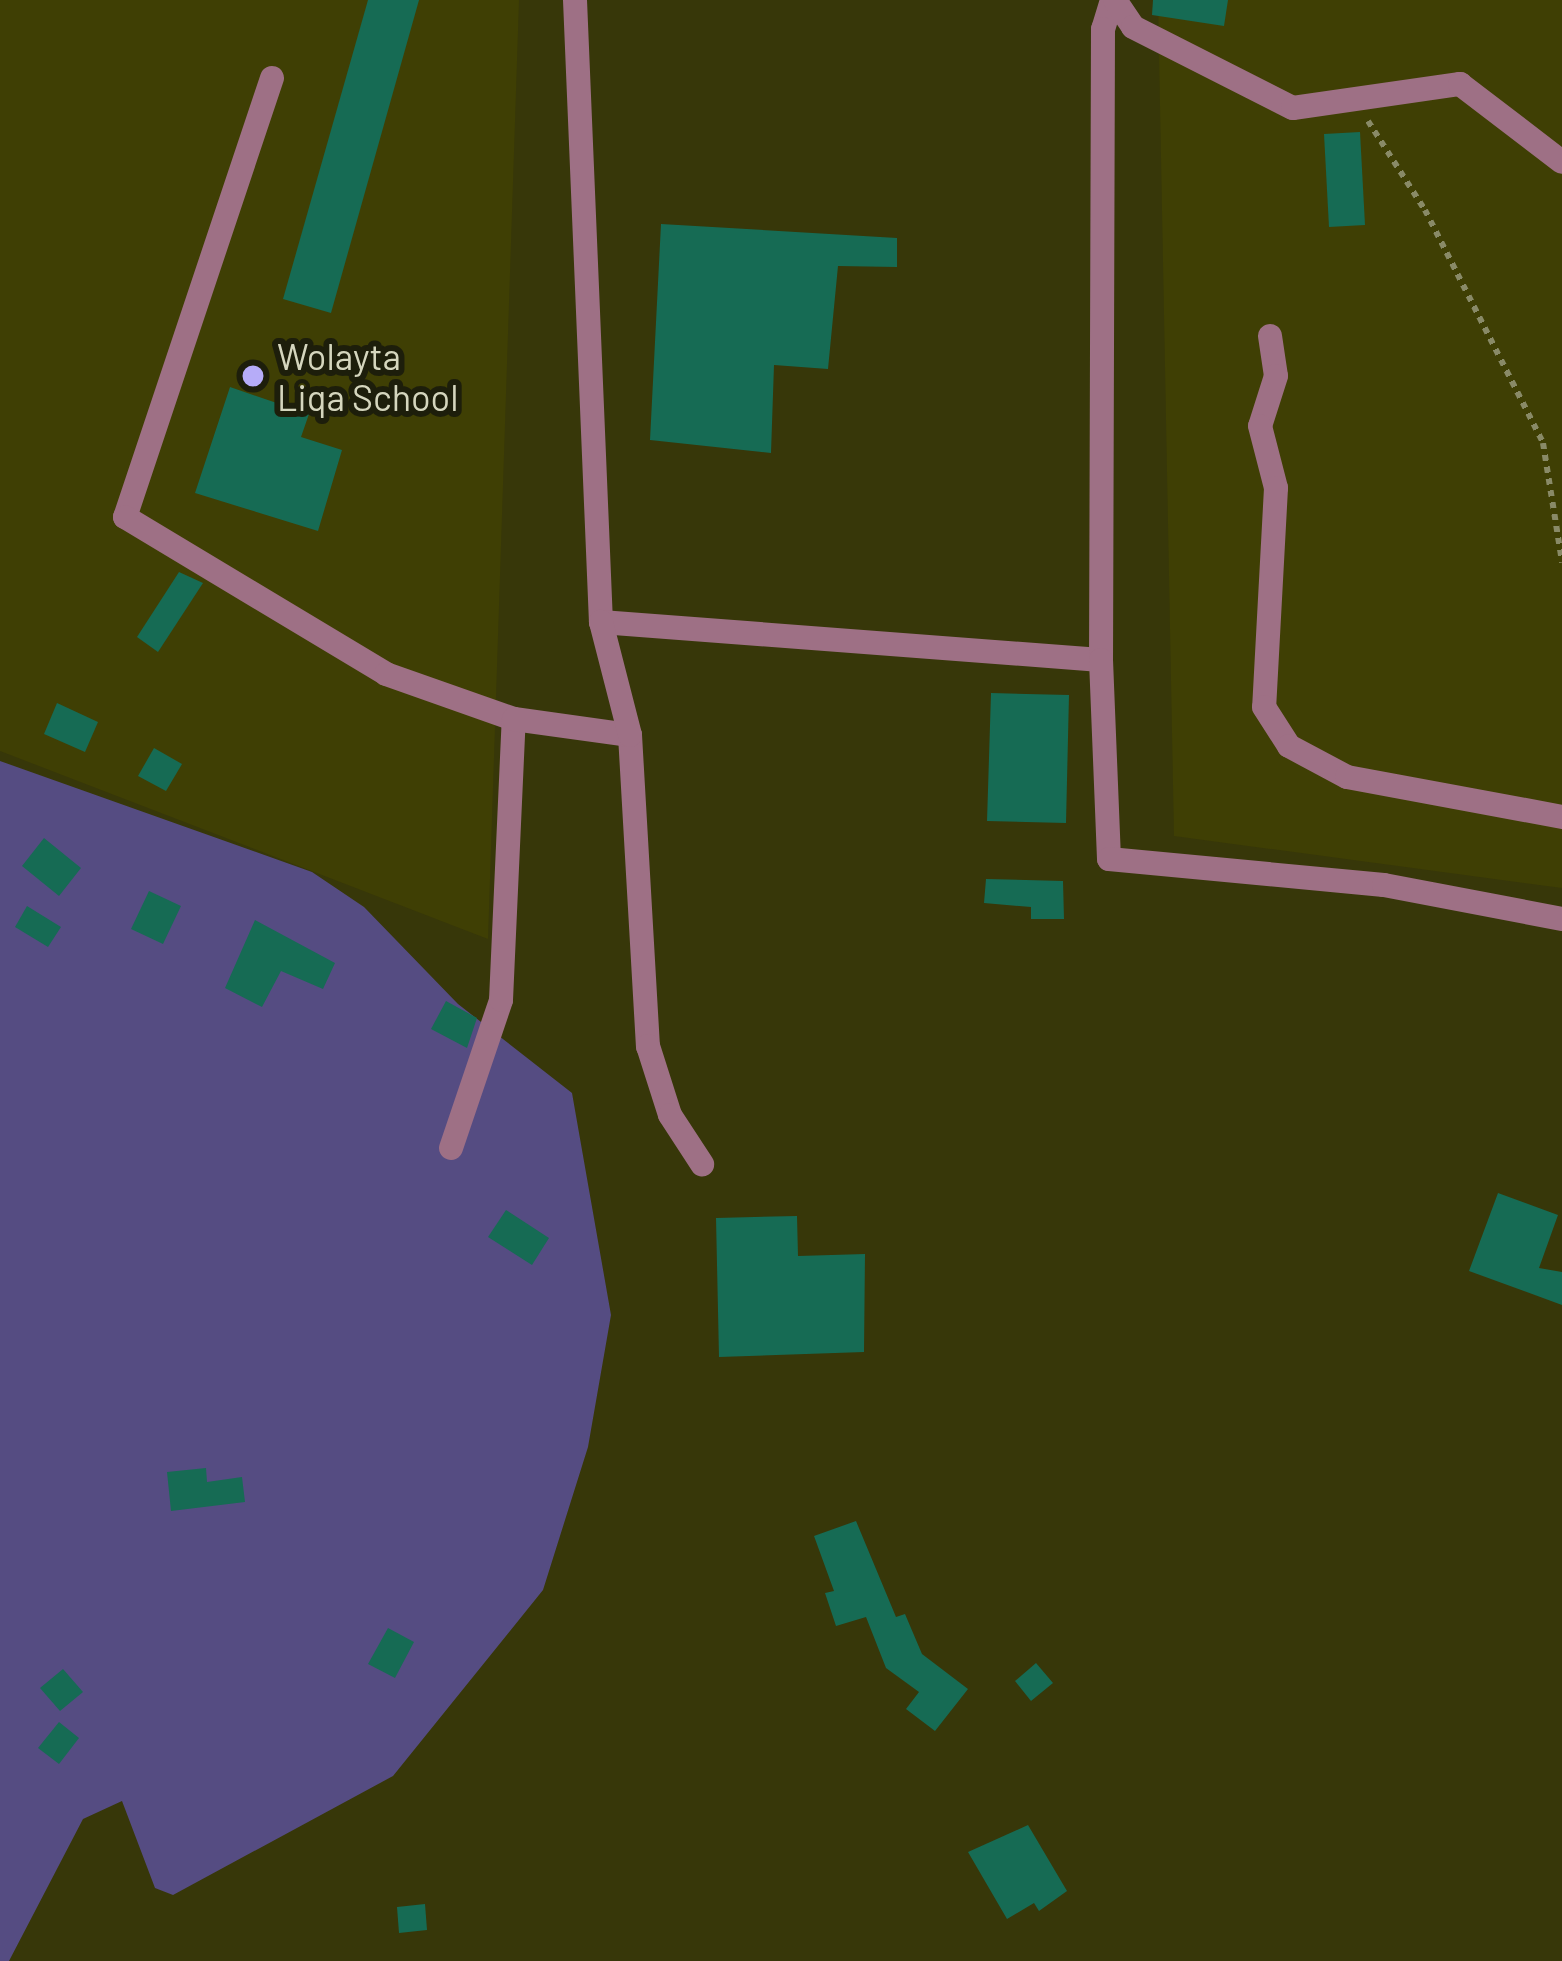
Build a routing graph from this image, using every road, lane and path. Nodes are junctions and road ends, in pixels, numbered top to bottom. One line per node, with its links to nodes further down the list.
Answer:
1 (575, 0): 8 (street)
2 (1113, 0): 4 (street); 9 (street)
3 (272, 78): 10 (street)
4 (1355, 98): 5 (street); 7 (path)
5 (1562, 163)
6 (1270, 336): 12 (street)
7 (1562, 562)
8 (601, 622): 9 (street); 11 (street)
9 (1101, 660): 13 (street)
10 (514, 719): 11 (street); 14 (street)
11 (630, 735): 15 (street)
12 (1562, 818)
13 (1562, 919)
14 (451, 1148)
15 (702, 1164)

